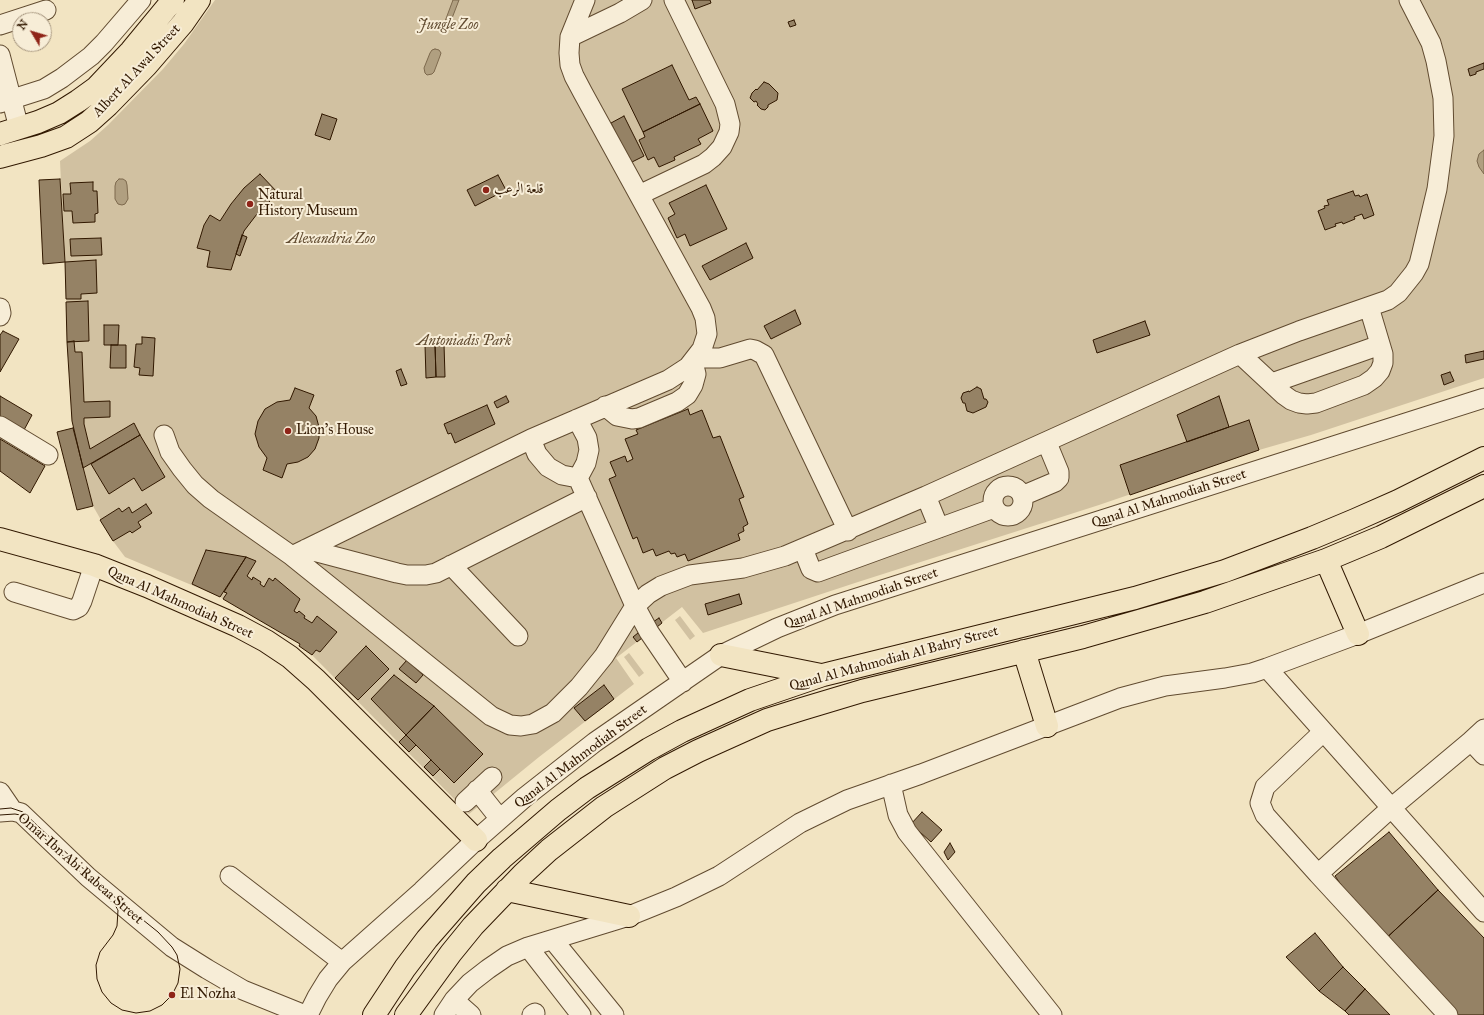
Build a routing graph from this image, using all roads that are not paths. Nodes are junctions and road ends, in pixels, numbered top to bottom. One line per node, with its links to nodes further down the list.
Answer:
1 (141, 0): 12 (street)
2 (173, 0): 13 (main road, Albert Al Awal Street)
3 (199, 0): 14 (main road, Albert Al Awal Street)
4 (585, 0): 10 (street)
5 (642, 0): 10 (street)
6 (674, 0): 15 (street)
7 (1409, 0): 16 (street)
8 (46, 10): 9 (street)
9 (0, 25)
10 (570, 37): 15 (street)
11 (0, 55): 12 (street)
12 (6, 101): 13 (street)
13 (10, 131)
14 (0, 157)
15 (639, 195): 21 (street)
16 (1369, 307): 19 (street); 20 (street)
17 (0, 308): 18 (street)
18 (0, 316)
19 (1380, 345): 22 (street); 22 (street)
20 (1240, 354): 22 (street); 28 (street)
21 (696, 359): 24 (street); 40 (street)
22 (1272, 383)
23 (1484, 398): 54 (street, Qanal Al Mahmodiah Street)
24 (577, 418): 27 (street); 32 (street)
25 (0, 426): 29 (street)
26 (164, 435): 43 (street)
27 (530, 439): 32 (street); 43 (street)
28 (1047, 443): 31 (street); 36 (street)
29 (48, 456)
30 (1484, 458): 56 (main road, Qanal Al Mahmodiah Al Bahry Street)
31 (994, 466): 34 (street); 35 (street)
32 (578, 478): 37 (street)
33 (1484, 486): 44 (main road, Qanal Al Mahmodiah Al Bahry Street)
34 (1003, 487): 36 (street); 38 (street)
35 (926, 496): 39 (street); 40 (street)
36 (1022, 496): 38 (street)
37 (587, 497): 47 (street); 50 (street)
38 (994, 508): 39 (street)
39 (939, 528): 45 (street)
40 (844, 532): 42 (street); 45 (street)
41 (0, 539): 46 (main road, Qana Al Mahmodiah Street)
42 (803, 549): 45 (street); 50 (street)
43 (299, 552): 47 (street); 50 (street)
44 (1326, 560): 51 (main road); 53 (main road, Qanal Al Mahmodiah Al Bahry Street)
45 (849, 561)
46 (94, 565): 49 (street); 68 (main road, Qana Al Mahmodiah Street)
47 (451, 565): 52 (street)
48 (1484, 583): 51 (street)
49 (14, 592)
50 (636, 606): 57 (street)
51 (1358, 634): 55 (street)
52 (518, 636)
53 (1024, 651): 58 (main road); 71 (main road, Qanal Al Mahmodiah Al Bahry Street)
54 (721, 656): 56 (main road); 57 (street, Qanal Al Mahmodiah Street)
55 (1267, 668): 58 (street); 59 (street)
56 (823, 675): 81 (main road, Qanal Al Mahmodiah Al Bahry Street)
57 (683, 682): 67 (street, Qanal Al Mahmodiah Street)
58 (1047, 726): 63 (street)
59 (1323, 732): 65 (street); 69 (street)
60 (1478, 734): 61 (street); 65 (street)
61 (1484, 755)
62 (492, 777): 67 (street)
63 (891, 784): 73 (street); 85 (street)
64 (0, 792): 66 (street)
65 (1391, 808): 69 (street); 72 (street)
66 (7, 811): 79 (street, Omar Ibn Abi Rabeaa Street)
67 (500, 819): 68 (street, Qanal Al Mahmodiah Street)
68 (476, 840): 76 (street, Qanal Al Mahmodiah Street)
69 (1318, 874): 86 (street)
70 (230, 876): 76 (street)
71 (507, 890): 73 (main road); 82 (main road, Qanal Al Mahmodiah Al Bahry Street)
72 (1484, 912)
73 (629, 916): 74 (street)
74 (553, 940): 75 (street); 78 (street)
75 (528, 947): 77 (street); 84 (street)
76 (342, 962): 80 (street, Qanal Al Mahmodiah Street)
77 (449, 1008): 83 (street)
78 (608, 1013)
79 (304, 1015)
80 (308, 1015)
81 (374, 1015)
82 (406, 1015)
83 (471, 1015)
84 (581, 1015)
85 (1052, 1015)
86 (1448, 1015)

